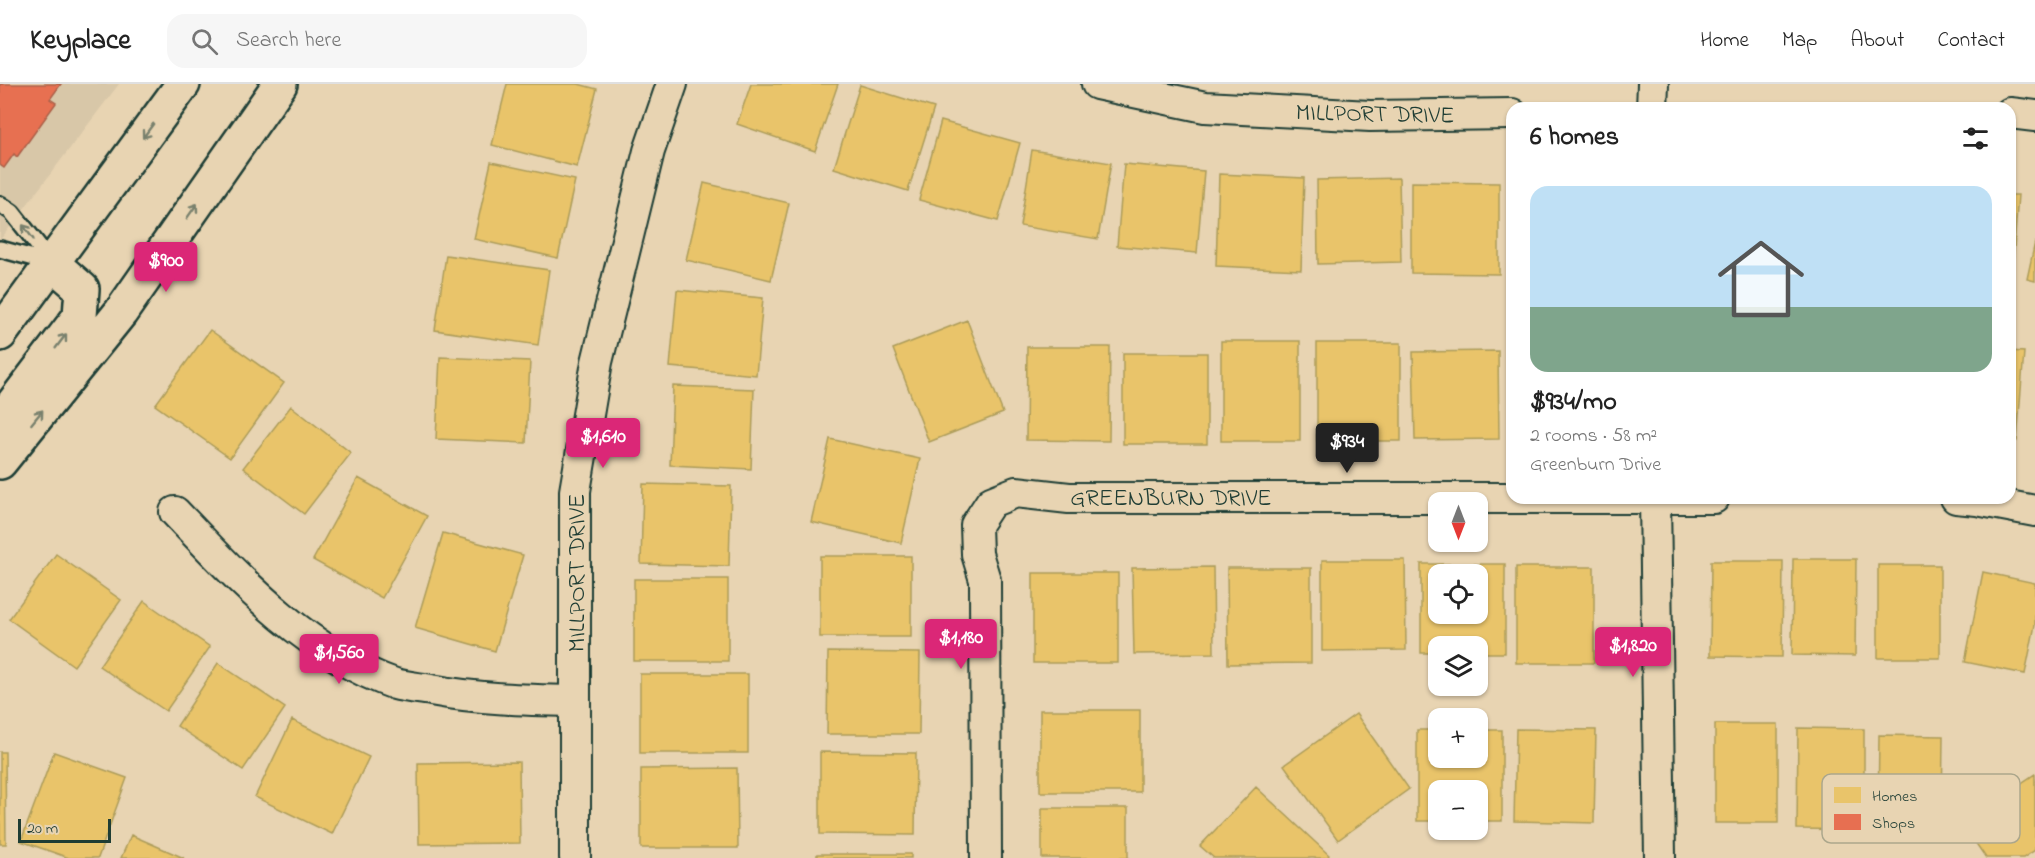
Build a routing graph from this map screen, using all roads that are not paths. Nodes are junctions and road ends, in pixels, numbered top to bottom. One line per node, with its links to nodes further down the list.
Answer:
1 (183, 84): 12 (main road, one-way to 12)
2 (280, 84): 15 (main road, one-way to 2)
3 (672, 84): 21 (street, MILLPORT DRIVE)
4 (1097, 84): 7 (street, MILLPORT DRIVE)
5 (1653, 84): 6 (street)
6 (1652, 102)
7 (1506, 114)
8 (2016, 114): 9 (street)
9 (2035, 116)
10 (0, 204): 12 (lane, one-way to 10)
11 (0, 249): 12 (lane)
12 (52, 263): 13 (main road); 14 (main road, one-way to 12)
13 (0, 334)
14 (0, 421)
15 (0, 462)
16 (1506, 498): 23 (street, GREENBURN DRIVE)
17 (1655, 504): 24 (street)
18 (1998, 504): 19 (street)
19 (2035, 511)
20 (175, 512): 21 (street)
21 (575, 701): 22 (street, MILLPORT DRIVE)
22 (575, 858)
23 (986, 858)
24 (1660, 858)

